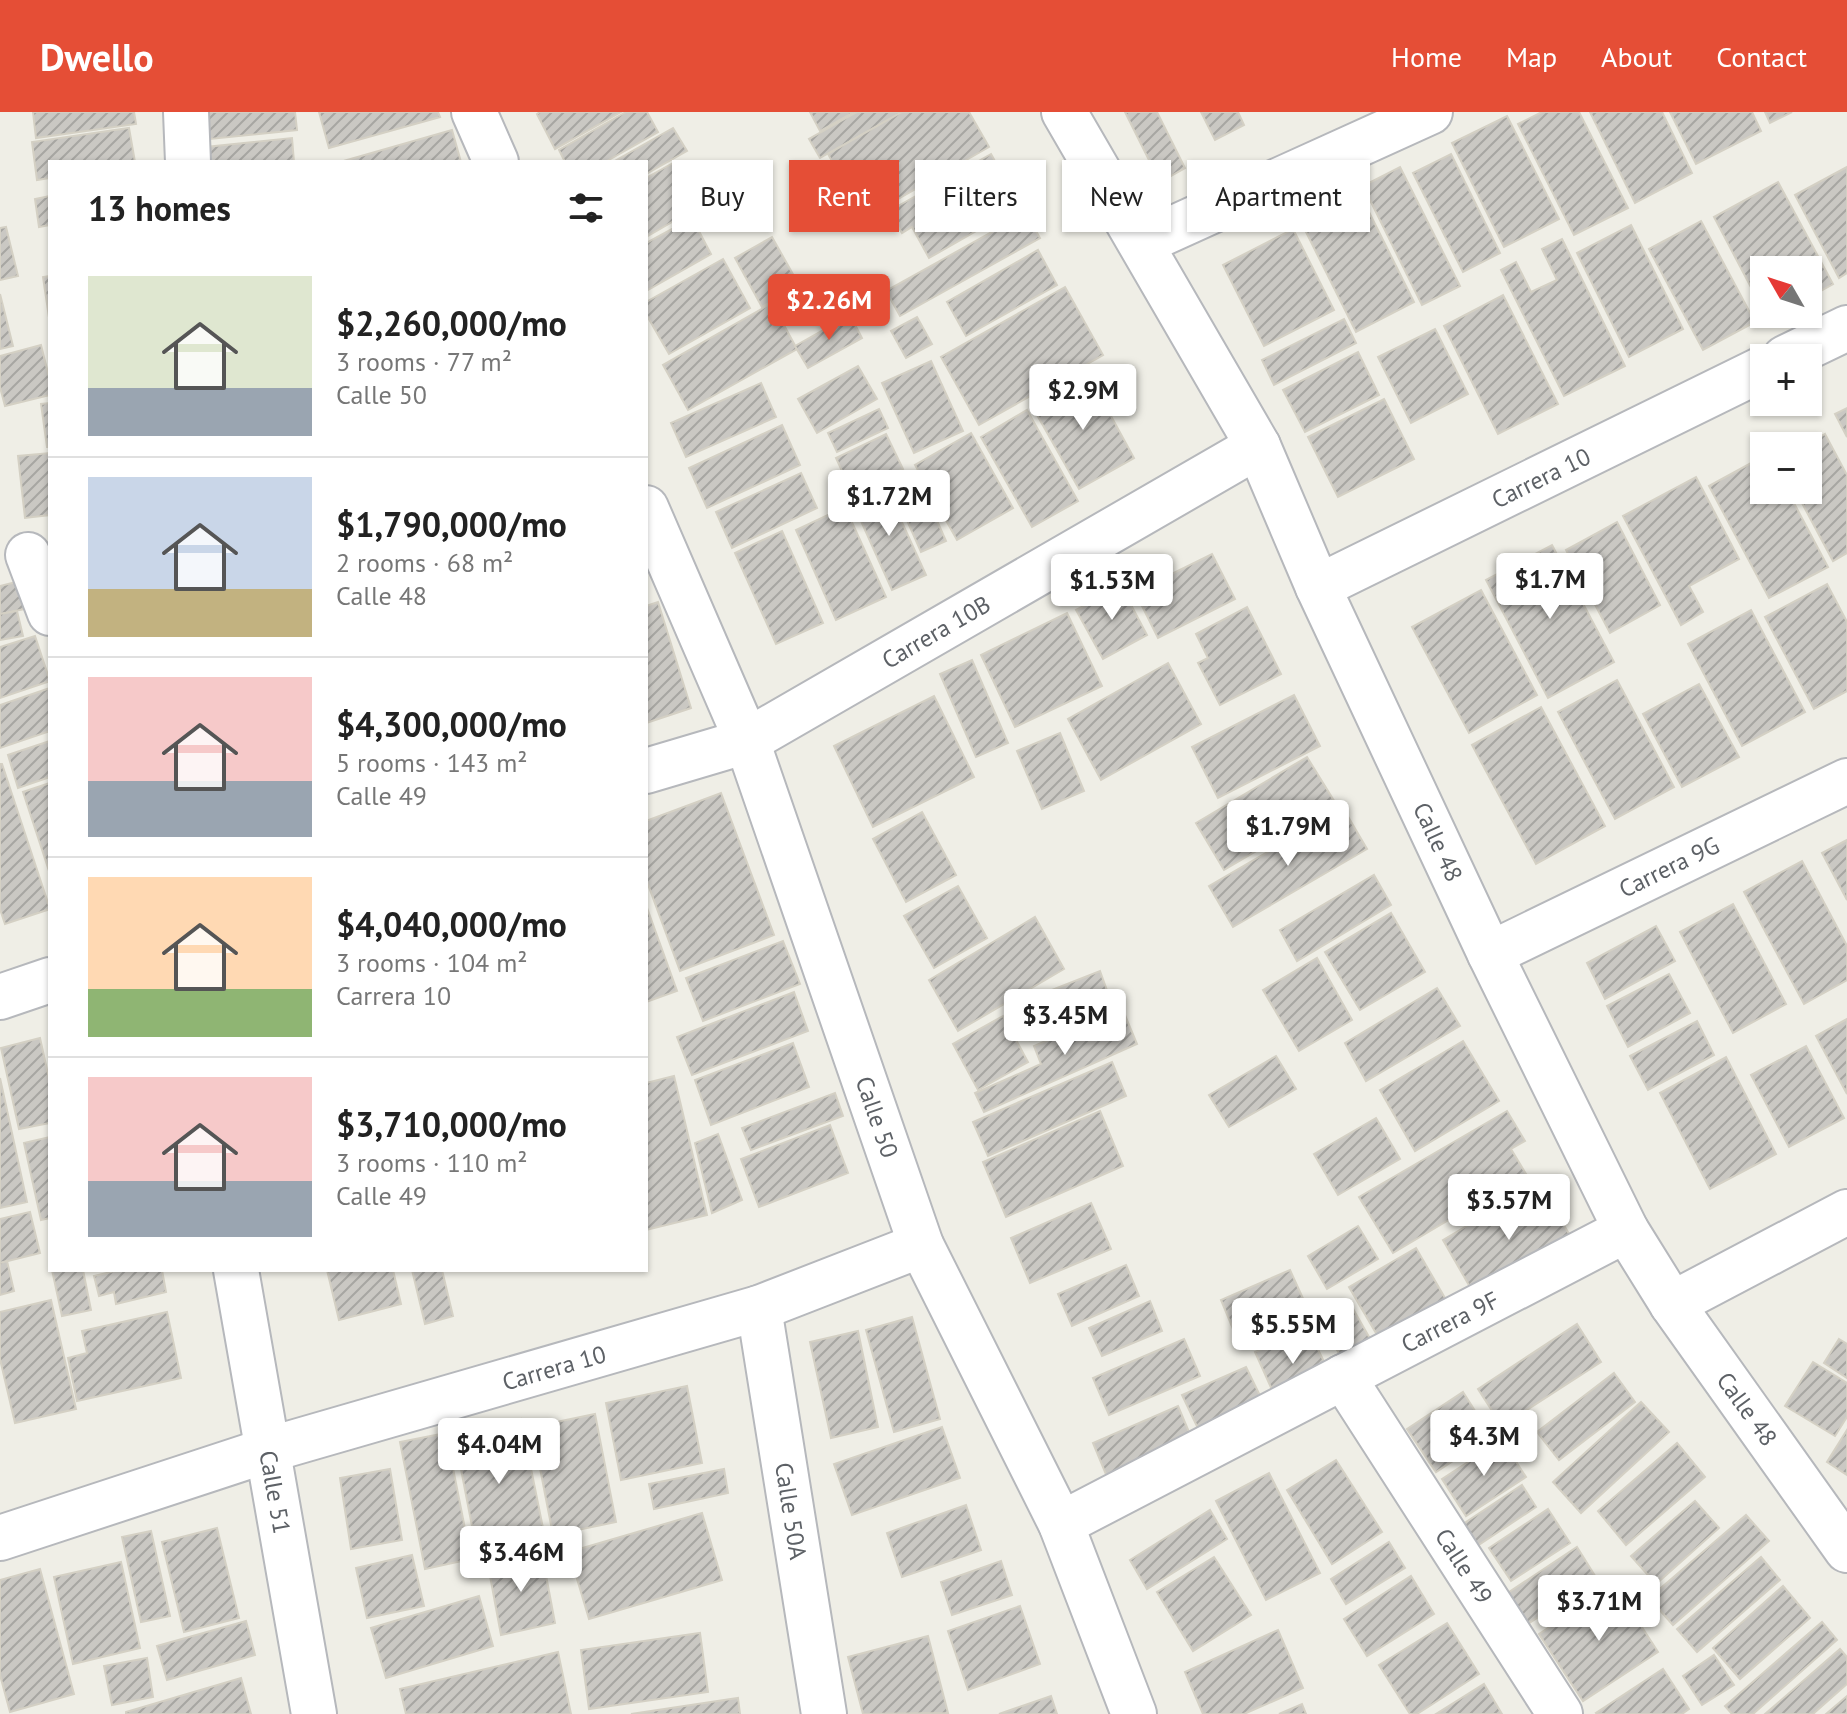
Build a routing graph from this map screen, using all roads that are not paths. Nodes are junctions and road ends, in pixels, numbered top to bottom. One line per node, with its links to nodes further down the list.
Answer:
1 (186, 112): 5 (street)
2 (474, 112): 6 (street)
3 (1064, 112): 7 (street, Calle 48)
4 (1430, 112): 7 (street)
5 (188, 160)
6 (495, 160)
7 (1141, 243): 11 (street, Calle 48)
8 (1847, 328): 9 (street)
9 (1814, 344)
10 (1750, 375): 14 (street, Carrera 10)
11 (1258, 446): 14 (street, Calle 48); 16 (street, Carrera 10B)
12 (648, 513): 16 (street, Calle 50)
13 (26, 555): 15 (street)
14 (1318, 587): 19 (street, Calle 48)
15 (48, 608)
16 (747, 741): 17 (street, Carrera 10B); 24 (street, Calle 50)
17 (648, 770)
18 (1847, 781): 19 (street, Carrera 9G)
19 (1490, 954): 23 (street, Calle 48)
20 (48, 981): 21 (street)
21 (0, 997)
22 (1847, 1212): 26 (street)
23 (1626, 1230): 26 (street, Calle 48); 28 (street, Carrera 9F)
24 (921, 1245): 27 (street, Carrera 10); 30 (street, Calle 50)
25 (236, 1272): 29 (street, Calle 51)
26 (1672, 1304): 32 (street, Calle 48)
27 (759, 1308): 29 (street, Carrera 10); 34 (street, Calle 50A)
28 (1343, 1377): 30 (street, Carrera 9F); 36 (street, Calle 49)
29 (268, 1450): 31 (street, Carrera 10); 33 (street, Calle 51)
30 (1061, 1524): 35 (street, Calle 50)
31 (0, 1538)
32 (1847, 1550)
33 (314, 1714)
34 (824, 1714)
35 (1134, 1714)
36 (1560, 1714)

